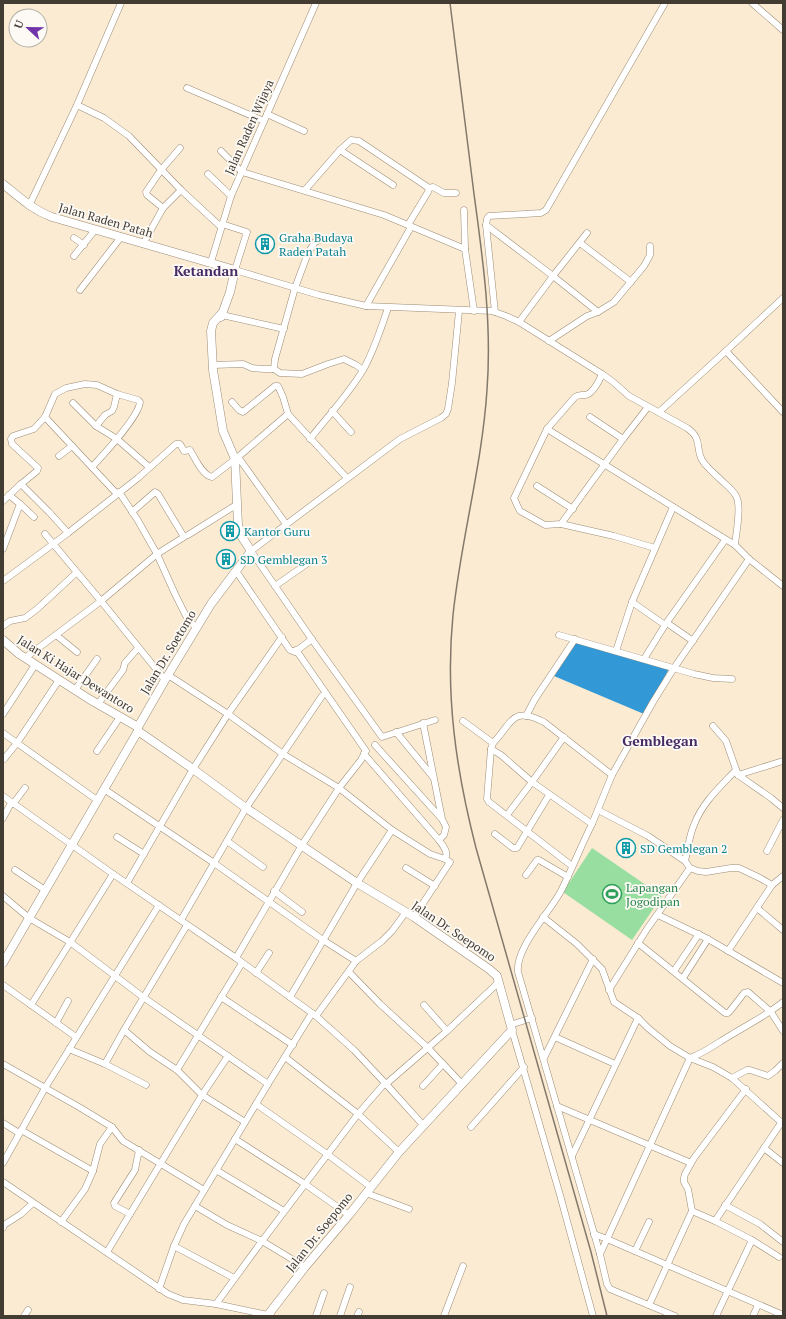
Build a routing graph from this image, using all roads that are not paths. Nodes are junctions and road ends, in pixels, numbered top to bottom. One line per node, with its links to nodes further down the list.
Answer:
1 (121, 3): 7 (street)
2 (316, 3): 8 (street, Jalan Raden Wijaya)
3 (665, 3): 28 (street)
4 (752, 3): 5 (street)
5 (783, 30)
6 (187, 88): 9 (street)
7 (77, 105): 14 (street); 24 (street)
8 (267, 114): 9 (street, Jalan Raden Wijaya); 10 (street)
9 (264, 121): 15 (street, Jalan Raden Wijaya)
10 (304, 131)
11 (180, 148): 14 (street)
12 (340, 150): 18 (street); 19 (street); 21 (street)
13 (221, 151): 15 (street)
14 (161, 170): 20 (street); 25 (street)
15 (242, 172): 21 (street); 23 (street, Jalan Raden Wijaya)
16 (208, 174): 23 (street)
17 (3, 184): 24 (street, Jalan Raden Patah)
18 (393, 185)
19 (429, 188): 22 (street); 29 (street)
20 (181, 190): 25 (street); 27 (street)
21 (305, 190): 29 (street)
22 (456, 192)
23 (231, 196): 27 (street, Jalan Raden Wijaya)
24 (29, 206): 30 (street, Jalan Raden Patah)
25 (163, 208): 36 (street)
26 (464, 210): 39 (street)
27 (221, 225): 41 (street, Jalan Raden Wijaya); 42 (street)
28 (486, 225): 43 (street); 52 (street)
29 (410, 226): 39 (street); 48 (street)
30 (95, 230): 32 (street, Jalan Raden Patah); 37 (street)
31 (588, 233): 35 (street)
32 (121, 237): 36 (street, Jalan Raden Patah); 46 (street)
33 (74, 238): 37 (street)
34 (321, 239): 45 (street)
35 (580, 243): 43 (street); 44 (street)
36 (143, 244): 41 (street, Jalan Raden Patah)
37 (84, 245): 40 (street)
38 (650, 246): 44 (street)
39 (465, 249): 51 (street)
40 (74, 256)
41 (211, 262): 42 (street, Jalan Raden Patah)
42 (234, 270): 45 (street); 54 (street)
43 (553, 276): 53 (street); 55 (street)
44 (631, 282): 53 (street)
45 (295, 288): 48 (street); 56 (street)
46 (80, 290)
47 (783, 298): 58 (street)
48 (366, 306): 49 (street)
49 (388, 308): 50 (street); 61 (street)
50 (459, 311): 51 (street); 85 (street)
51 (474, 311): 52 (street)
52 (495, 312): 55 (street)
53 (598, 312): 57 (street)
54 (222, 314): 56 (street); 59 (street)
55 (519, 322): 57 (street)
56 (284, 328): 60 (street)
57 (549, 341): 62 (street)
58 (726, 351): 68 (street); 69 (street)
59 (213, 364): 60 (street); 81 (street)
60 (274, 368): 61 (street)
61 (363, 370): 67 (street)
62 (602, 374): 66 (street); 74 (street)
63 (117, 394): 71 (street); 73 (street); 76 (street)
64 (232, 402): 70 (street)
65 (73, 403): 73 (street)
66 (648, 407): 68 (street); 78 (street)
67 (332, 411): 75 (street); 77 (street)
68 (659, 412): 104 (street)
69 (783, 412)
70 (288, 414): 77 (street); 81 (street)
71 (45, 416): 79 (street); 86 (street)
72 (590, 417): 78 (street)
73 (96, 426): 76 (street)
74 (548, 429): 82 (street); 98 (street)
75 (351, 432)
76 (117, 439): 83 (street); 84 (street)
77 (310, 439): 85 (street)
78 (623, 439): 82 (street)
79 (72, 446): 80 (street); 83 (street)
80 (59, 456)
81 (236, 458): 84 (street); 92 (street); 97 (street)
82 (604, 464): 93 (street); 94 (street)
83 (92, 467): 88 (street)
84 (149, 467): 88 (street)
85 (347, 478): 97 (street)
86 (21, 484): 89 (street); 99 (street)
87 (537, 486): 94 (street)
88 (118, 493): 95 (street); 99 (street)
89 (9, 495): 90 (street); 91 (street)
90 (3, 501)
91 (20, 504): 96 (street); 106 (street)
92 (236, 505): 101 (street); 107 (street)
93 (673, 507): 102 (street); 105 (street)
94 (573, 509): 98 (street)
95 (132, 512): 108 (street); 108 (street)
96 (34, 517)
97 (286, 524): 107 (street)
98 (561, 524): 105 (street)
99 (68, 533): 103 (street)
100 (45, 534): 103 (street)
101 (188, 535)
102 (726, 540): 104 (street); 118 (street)
103 (52, 544): 112 (street); 113 (street)
104 (735, 545): 109 (street)
105 (655, 548): 117 (street)
106 (3, 549)
107 (251, 551): 111 (street, Jalan Dr. Soetomo); 114 (street)
108 (157, 554): 116 (street); 120 (street)
109 (749, 559): 115 (street); 126 (street)
110 (308, 563): 114 (street)
111 (236, 571): 120 (street, Jalan Dr. Soetomo); 123 (street)
112 (76, 573): 116 (street); 119 (street)
113 (3, 581)
114 (275, 586): 124 (street)
115 (783, 586)
116 (101, 601): 121 (street); 128 (street)
117 (632, 602): 118 (street); 130 (street)
118 (666, 624): 126 (street); 134 (street)
119 (3, 626)
120 (196, 628): 137 (street, Jalan Dr. Soetomo)
121 (56, 635): 131 (street); 132 (street)
122 (559, 635): 125 (street)
123 (282, 637): 129 (street); 144 (street)
124 (312, 639): 129 (street); 154 (street)
125 (575, 639): 130 (street); 145 (street)
126 (693, 641): 136 (street)
127 (4, 643): 132 (street, Jalan Ki Hajar Dewantoro)
128 (138, 648): 137 (street); 142 (street)
129 (296, 650): 160 (street)
130 (616, 651): 134 (street)
131 (77, 652)
132 (25, 658): 135 (street, Jalan Ki Hajar Dewantoro)
133 (98, 659): 140 (street)
134 (644, 659): 136 (street)
135 (35, 665): 139 (street, Jalan Ki Hajar Dewantoro); 143 (street)
136 (674, 668): 138 (street); 166 (street)
137 (166, 677): 144 (street); 151 (street, Jalan Dr. Soetomo)
138 (732, 679)
139 (59, 680): 140 (street, Jalan Ki Hajar Dewantoro); 156 (street)
140 (75, 690): 142 (street, Jalan Ki Hajar Dewantoro)
141 (322, 696): 161 (street)
142 (98, 704): 146 (street, Jalan Ki Hajar Dewantoro)
143 (3, 714)
144 (228, 714): 161 (street); 164 (street)
145 (526, 716): 155 (street); 158 (street)
146 (120, 717): 151 (street, Jalan Ki Hajar Dewantoro); 159 (street)
147 (435, 720): 149 (street)
148 (463, 721): 158 (street)
149 (423, 723): 152 (street); 167 (street)
150 (713, 726): 165 (street)
151 (138, 729): 164 (street, Jalan Dr. Soepomo); 171 (street, Jalan Dr. Soetomo)
152 (396, 732): 154 (street); 167 (street)
153 (3, 733): 156 (street)
154 (382, 737): 157 (street)
155 (564, 737): 166 (street); 168 (street)
156 (17, 743): 162 (street); 174 (street)
157 (375, 745): 160 (street); 181 (street)
158 (492, 746): 168 (street); 179 (street)
159 (97, 751)
160 (365, 752): 170 (street); 189 (street)
161 (283, 754): 170 (street); 176 (street)
162 (4, 759)
163 (783, 761): 165 (street)
164 (193, 769): 176 (street, Jalan Dr. Soepomo); 184 (street)
165 (737, 773): 177 (street); 196 (street)
166 (612, 775): 178 (street)
167 (434, 779): 181 (street)
168 (532, 782): 172 (street); 179 (street)
169 (25, 788): 175 (street)
170 (339, 788): 185 (street); 192 (street)
171 (104, 789): 174 (street, Jalan Dr. Soetomo); 184 (street)
172 (549, 795): 183 (street); 186 (street)
173 (3, 796): 175 (street)
174 (97, 800): 191 (street, Jalan Dr. Soetomo)
175 (12, 804): 180 (street); 191 (street)
176 (246, 808): 190 (street); 192 (street, Jalan Dr. Soepomo)
177 (783, 808)
178 (598, 810): 183 (street); 196 (street)
179 (507, 815): 186 (street)
180 (3, 818)
181 (442, 819): 189 (street)
182 (783, 820): 193 (street)
183 (592, 824): 198 (street)
184 (159, 827): 194 (street); 197 (street)
185 (392, 830): 195 (street); 208 (street)
186 (528, 830): 187 (street); 198 (street)
187 (495, 834)
188 (117, 837): 194 (street)
189 (439, 840): 195 (street)
190 (227, 841): 197 (street); 199 (street)
191 (72, 845): 203 (street); 211 (street, Jalan Dr. Soetomo)
192 (302, 845): 208 (street, Jalan Dr. Soepomo); 212 (street)
193 (767, 851)
194 (144, 854): 207 (street)
195 (445, 859): 210 (street)
196 (685, 861): 201 (street)
197 (214, 863): 214 (street); 223 (street)
198 (572, 866): 206 (street)
199 (263, 867)
200 (406, 868): 210 (street)
201 (690, 868): 209 (street); 219 (street)
202 (15, 870): 211 (street)
203 (113, 874): 207 (street); 229 (street)
204 (526, 875): 206 (street)
205 (783, 876): 209 (street)
206 (568, 877): 221 (street)
207 (127, 883): 215 (street)
208 (356, 883): 218 (street, Jalan Dr. Soepomo); 228 (street)
209 (772, 885): 216 (street)
210 (435, 886): 220 (street)
211 (45, 890): 222 (street, Jalan Dr. Soetomo)
212 (274, 891): 214 (street); 217 (street)
213 (3, 896): 222 (street)
214 (268, 901): 228 (street); 233 (street)
215 (159, 905): 223 (street); 241 (street)
216 (757, 908): 225 (street); 231 (street)
217 (302, 912)
218 (406, 912): 220 (street, Jalan Dr. Soepomo); 235 (street)
219 (658, 915): 226 (street); 230 (street)
220 (414, 917): 243 (street, Jalan Dr. Soepomo)
221 (543, 917): 234 (street); 256 (street)
222 (29, 918): 229 (street); 236 (street, Jalan Dr. Soetomo)
223 (181, 920): 224 (street)
224 (187, 925): 233 (street); 247 (street)
225 (783, 930)
226 (699, 934): 227 (street); 238 (street)
227 (708, 939): 231 (street); 242 (street)
228 (323, 940): 235 (street); 249 (street)
229 (70, 942): 241 (street); 252 (street)
230 (638, 943): 238 (street); 246 (street)
231 (728, 951): 244 (street)
232 (269, 953): 240 (street)
233 (236, 958): 237 (street)
234 (593, 959): 246 (street); 264 (street)
235 (356, 961): 239 (street)
236 (3, 962)
237 (242, 963): 240 (street); 248 (street)
238 (674, 971): 242 (street)
239 (349, 972): 255 (street); 267 (street)
240 (256, 973): 249 (street)
241 (116, 976): 247 (street); 265 (street)
242 (683, 978): 254 (street)
243 (499, 982): 259 (street, Jalan Dr. Soepomo); 261 (street)
244 (783, 983)
245 (3, 985): 252 (street)
246 (609, 990): 257 (street)
247 (144, 997): 260 (street); 263 (street)
248 (221, 997): 263 (street); 266 (street)
249 (290, 997): 255 (street)
250 (68, 1001): 258 (street)
251 (783, 1002): 254 (street)
252 (31, 1005): 258 (street)
253 (424, 1005): 261 (street)
254 (771, 1012): 262 (street); 272 (street)
255 (314, 1015): 266 (street); 281 (street)
256 (532, 1018): 259 (street); 271 (street)
257 (638, 1018): 272 (street); 277 (street)
258 (56, 1023): 265 (street)
259 (511, 1027): 278 (street); 283 (street, Jalan Dr. Soepomo)
260 (124, 1030): 275 (street); 279 (street)
261 (447, 1031): 267 (street)
262 (783, 1031)
263 (198, 1036): 269 (street); 279 (street)
264 (555, 1037): 271 (street); 277 (street)
265 (76, 1038): 268 (street)
266 (293, 1045): 270 (street)
267 (428, 1048): 276 (street); 281 (street)
268 (69, 1049): 275 (street); 286 (street)
269 (228, 1056): 282 (street); 288 (street)
270 (285, 1057): 282 (street); 291 (street)
271 (544, 1058): 290 (street)
272 (690, 1058): 280 (street); 301 (street)
273 (783, 1063): 280 (street)
274 (3, 1064): 286 (street)
275 (105, 1064): 284 (street)
276 (443, 1064): 283 (street); 285 (street)
277 (615, 1064): 292 (street)
278 (524, 1067): 298 (street); 357 (street)
279 (177, 1070): 288 (street)
280 (732, 1078): 287 (street)
281 (386, 1083): 291 (street); 296 (street)
282 (268, 1084): 289 (street)
283 (462, 1084): 296 (street, Jalan Dr. Soepomo)
284 (146, 1085)
285 (423, 1086)
286 (45, 1088): 297 (street); 299 (street)
287 (746, 1089): 295 (street); 309 (street)
288 (202, 1095): 293 (street); 310 (street)
289 (256, 1104): 293 (street); 305 (street)
290 (557, 1106): 292 (street); 306 (street)
291 (358, 1114): 304 (street); 305 (street)
292 (589, 1119): 301 (street); 306 (street)
293 (245, 1122): 300 (street)
294 (3, 1123): 299 (street)
295 (782, 1124): 302 (street)
296 (423, 1125): 304 (street, Jalan Dr. Soepomo)
297 (112, 1127): 303 (street); 312 (street)
298 (471, 1127)
299 (20, 1131): 308 (street); 312 (street)
300 (235, 1139): 311 (street); 314 (street)
301 (650, 1146): 309 (street); 330 (street)
302 (764, 1148): 307 (street); 318 (street)
303 (138, 1150): 310 (street); 323 (street)
304 (399, 1152): 316 (street, Jalan Dr. Soepomo)
305 (327, 1154): 314 (street); 316 (street)
306 (572, 1156): 329 (street)
307 (783, 1162)
308 (3, 1163)
309 (691, 1163): 322 (street)
310 (160, 1164): 315 (street); 323 (street)
311 (216, 1170): 315 (street); 321 (street)
312 (93, 1171): 326 (street)
313 (3, 1182): 317 (street)
314 (305, 1184): 321 (street); 324 (street)
315 (204, 1190): 319 (street)
316 (369, 1190): 320 (street); 324 (street, Jalan Dr. Soepomo)
317 (33, 1203): 326 (street); 328 (street)
318 (725, 1205): 325 (street); 332 (street)
319 (195, 1206): 333 (street); 334 (street)
320 (409, 1209)
321 (284, 1211): 333 (street)
322 (692, 1211): 325 (street); 340 (street)
323 (130, 1214): 336 (street)
324 (349, 1215): 341 (street, Jalan Dr. Soepomo)
325 (715, 1221): 331 (street)
326 (61, 1222): 336 (street)
327 (649, 1222): 335 (street)
328 (3, 1228)
329 (594, 1234): 330 (street); 337 (street)
330 (608, 1239): 335 (street); 337 (street)
331 (752, 1240): 338 (street); 345 (street)
332 (782, 1240)
333 (262, 1241): 341 (street); 342 (street)
334 (174, 1246): 342 (street); 344 (street)
335 (635, 1251): 340 (street)
336 (107, 1252): 344 (street)
337 (600, 1254): 348 (street)
338 (779, 1257)
339 (462, 1266): 356 (street)
340 (668, 1266): 345 (street); 348 (street)
341 (305, 1267): 353 (street, Jalan Dr. Soepomo)
342 (234, 1278): 347 (street)
343 (350, 1287): 355 (street)
344 (159, 1289): 347 (street)
345 (728, 1292): 349 (street); 359 (street)
346 (324, 1294): 354 (street)
347 (216, 1304): 353 (street)
348 (650, 1305): 358 (street)
349 (758, 1305): 351 (street); 360 (street)
350 (28, 1310): 352 (street)
351 (783, 1314)
352 (24, 1316)
353 (269, 1316)
354 (316, 1316)
355 (340, 1316)
356 (444, 1316)
357 (593, 1316)
358 (675, 1316)
359 (716, 1316)
360 (753, 1316)

